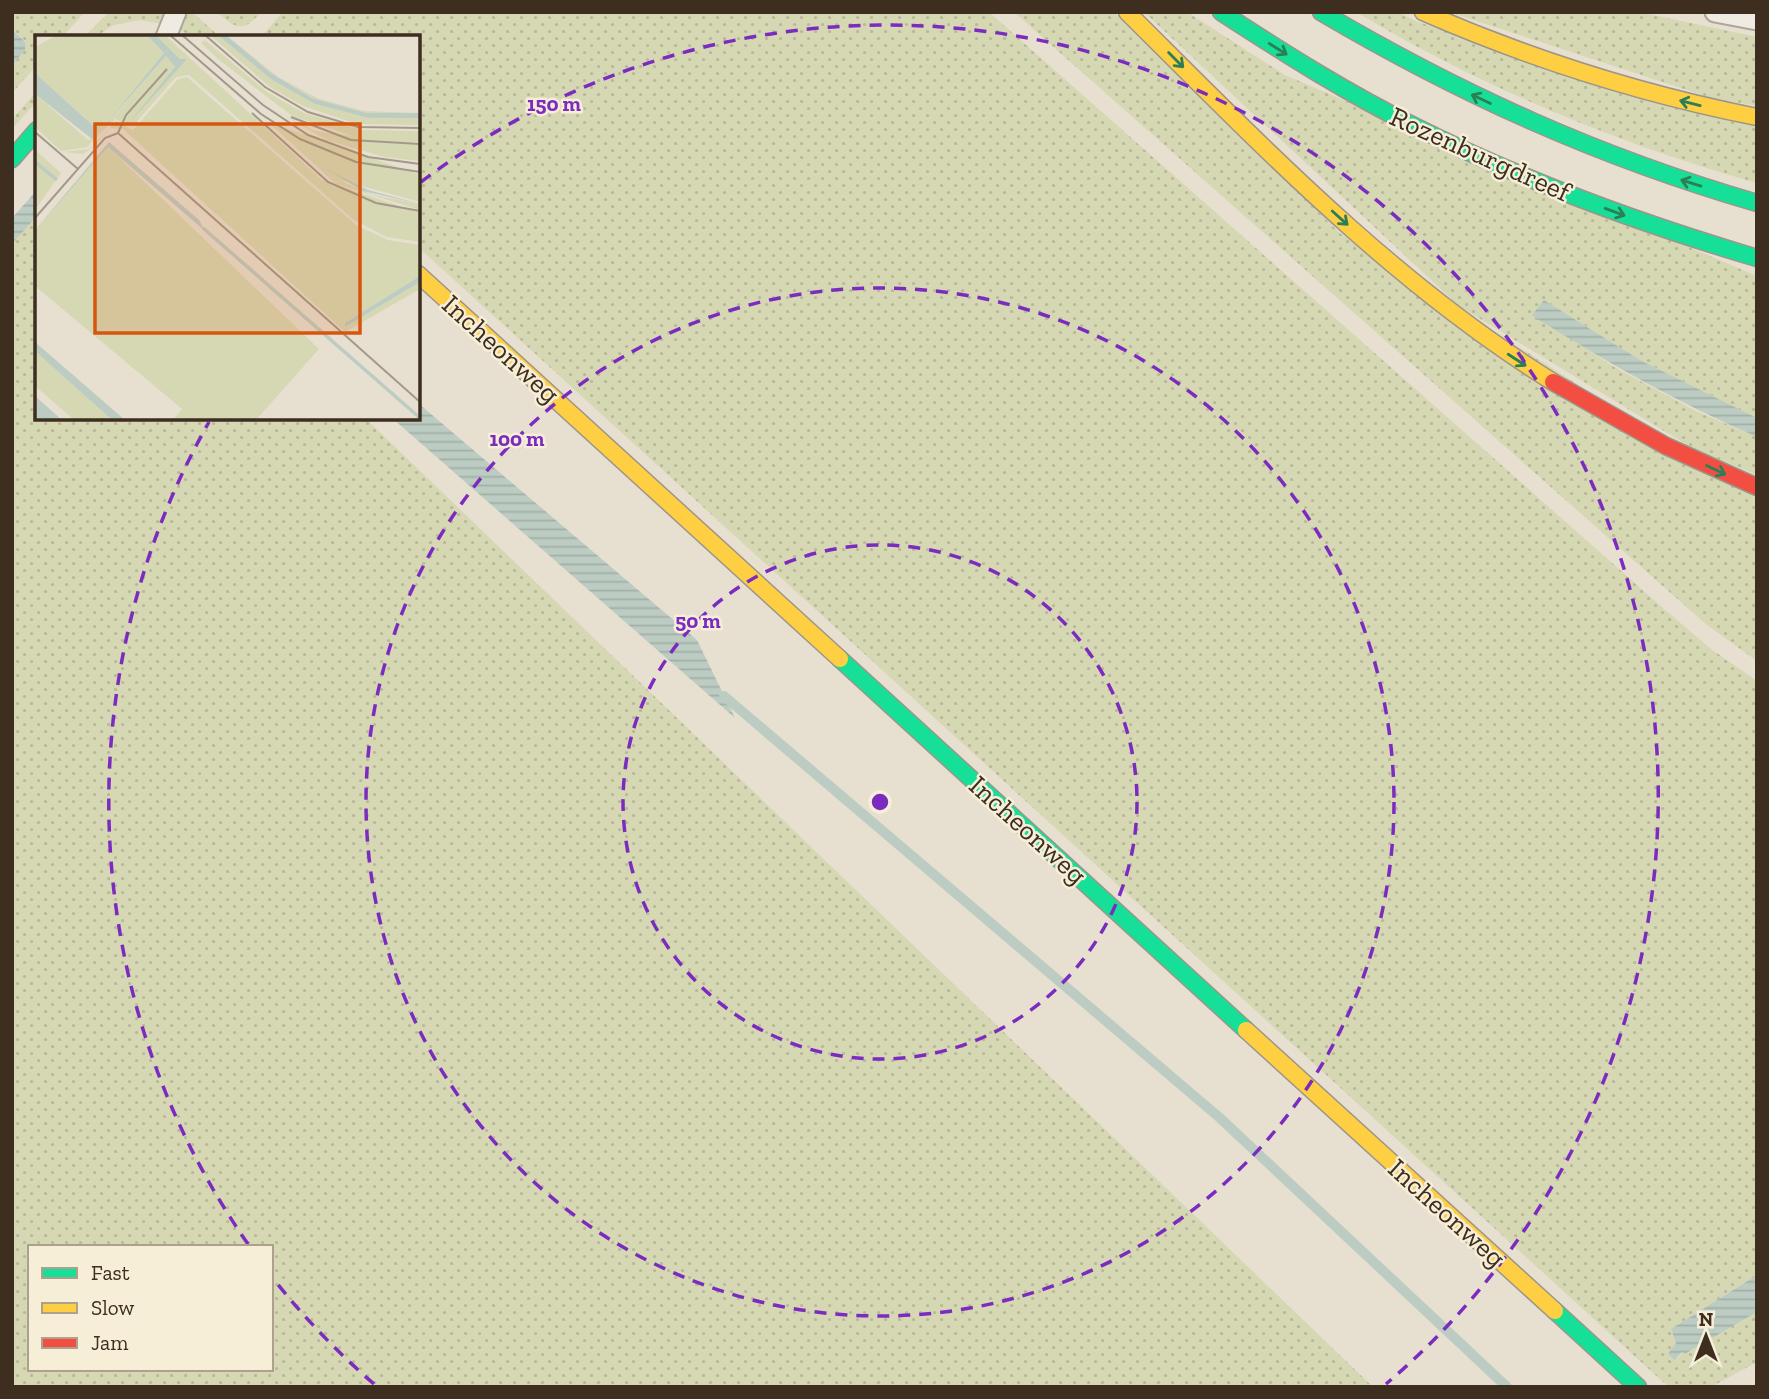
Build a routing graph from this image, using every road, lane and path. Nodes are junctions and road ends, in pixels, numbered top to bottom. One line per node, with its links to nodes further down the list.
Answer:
1 (176, 12): 8 (lane)
2 (1127, 12): 15 (main road, one-way to 15)
3 (1221, 12): 13 (main road, Rozenburgdreef, one-way to 13)
4 (1321, 12): 12 (main road, Rozenburgdreef, one-way to 4)
5 (1423, 12): 9 (main road, one-way to 5)
6 (1715, 12): 7 (lane)
7 (1757, 20)
8 (167, 35)
9 (1757, 117)
10 (35, 132): 11 (main road)
11 (12, 159)
12 (1757, 203)
13 (1757, 258)
14 (420, 276): 16 (main road, Incheonweg)
15 (1757, 487)
16 (1638, 1387)

